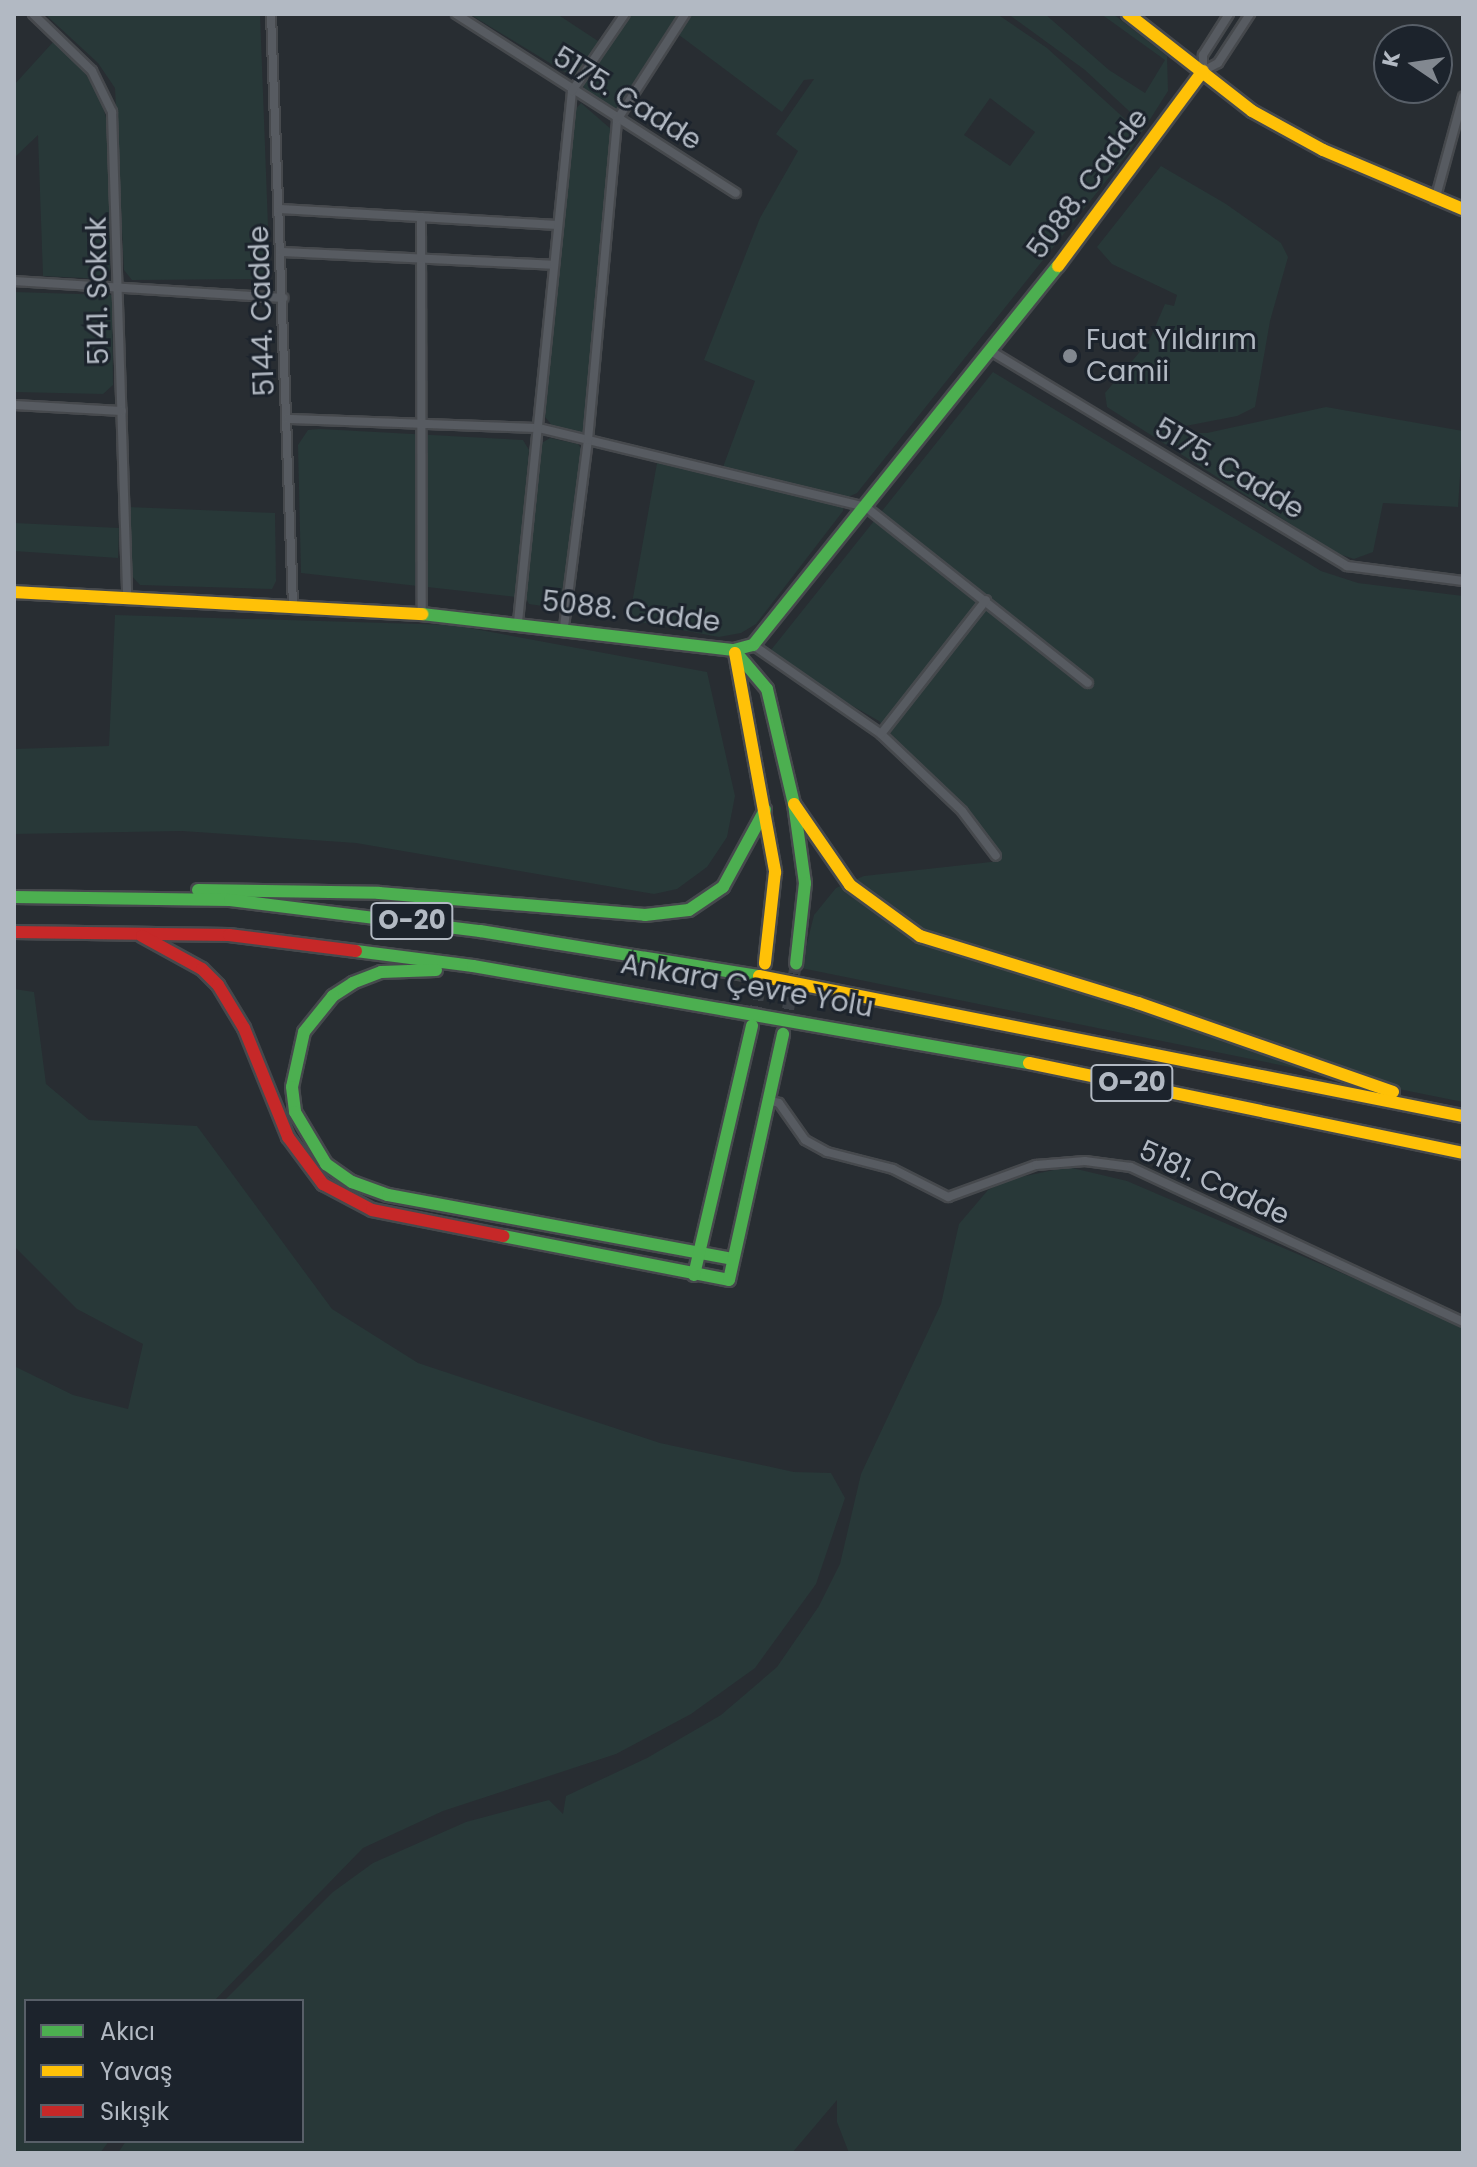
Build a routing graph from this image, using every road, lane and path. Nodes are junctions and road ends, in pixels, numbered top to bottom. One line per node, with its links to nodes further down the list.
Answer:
1 (33, 14): 23 (street, 5141. Sokak)
2 (271, 14): 15 (street, 5144. Cadde)
3 (456, 14): 10 (street, 5175. Cadde)
4 (625, 14): 10 (street)
5 (685, 14): 12 (street)
6 (1128, 14): 9 (main road)
7 (1229, 14): 9 (street)
8 (1250, 14): 9 (street)
9 (1203, 71): 14 (main road); 25 (main road, 5088. Cadde)
10 (572, 91): 12 (street, 5175. Cadde); 18 (street)
11 (1463, 97): 14 (street)
12 (617, 120): 13 (street, 5175. Cadde); 31 (street)
13 (736, 193)
14 (1435, 200): 16 (main road)
15 (280, 209): 17 (street); 19 (street, 5144. Cadde)
16 (1463, 209)
17 (421, 217): 18 (street); 20 (street)
18 (558, 225): 21 (street)
19 (281, 252): 20 (street); 24 (street, 5144. Cadde)
20 (419, 259): 21 (street); 29 (street)
21 (554, 265): 30 (street)
22 (14, 281): 23 (street)
23 (120, 287): 24 (street); 27 (street, 5141. Sokak)
24 (283, 298): 28 (street, 5144. Cadde)
25 (988, 349): 32 (main road, 5088. Cadde); 33 (street, 5175. Cadde)
26 (14, 405): 27 (street)
27 (122, 411): 35 (street, 5141. Sokak)
28 (288, 419): 29 (street); 37 (street, 5144. Cadde)
29 (422, 425): 30 (street); 38 (street)
30 (539, 428): 31 (street); 39 (street)
31 (588, 440): 32 (street); 40 (street)
32 (866, 507): 36 (street); 41 (main road, 5088. Cadde)
33 (1463, 581)
34 (14, 592): 35 (main road, 5088. Cadde)
35 (127, 597): 37 (main road, 5088. Cadde)
36 (986, 600): 43 (street); 44 (street)
37 (293, 605): 38 (main road, 5088. Cadde)
38 (422, 614): 39 (main road, 5088. Cadde)
39 (518, 622): 40 (main road, 5088. Cadde)
40 (564, 627): 42 (main road, 5088. Cadde)
41 (753, 645): 42 (main road, 5088. Cadde); 44 (street)
42 (734, 650): 45 (main road); 46 (main road)
43 (1088, 683)
44 (881, 734): 47 (street)
45 (794, 804): 53 (main road); 58 (main road)
46 (765, 810): 48 (main road); 52 (main road)
47 (996, 856)
48 (127, 896): 49 (main road, Ankara Çevre Yolu / O-20); 58 (main road, Ankara Çevre Yolu / O-20)
49 (14, 897)
50 (14, 932): 51 (main road, Ankara Çevre Yolu / O-20)
51 (135, 933): 54 (main road, Ankara Çevre Yolu / O-20); 62 (main road)
52 (765, 963)
53 (796, 964)
54 (540, 976): 59 (main road, Ankara Çevre Yolu / O-20); 60 (main road)
55 (752, 1026): 60 (main road)
56 (783, 1034): 57 (main road)
57 (768, 1100): 61 (main road); 63 (street, 5181. Cadde)
58 (1463, 1116)
59 (1463, 1153)
60 (698, 1251): 61 (main road); 62 (main road)
61 (732, 1259): 62 (main road)
62 (694, 1275)
63 (1463, 1322)

